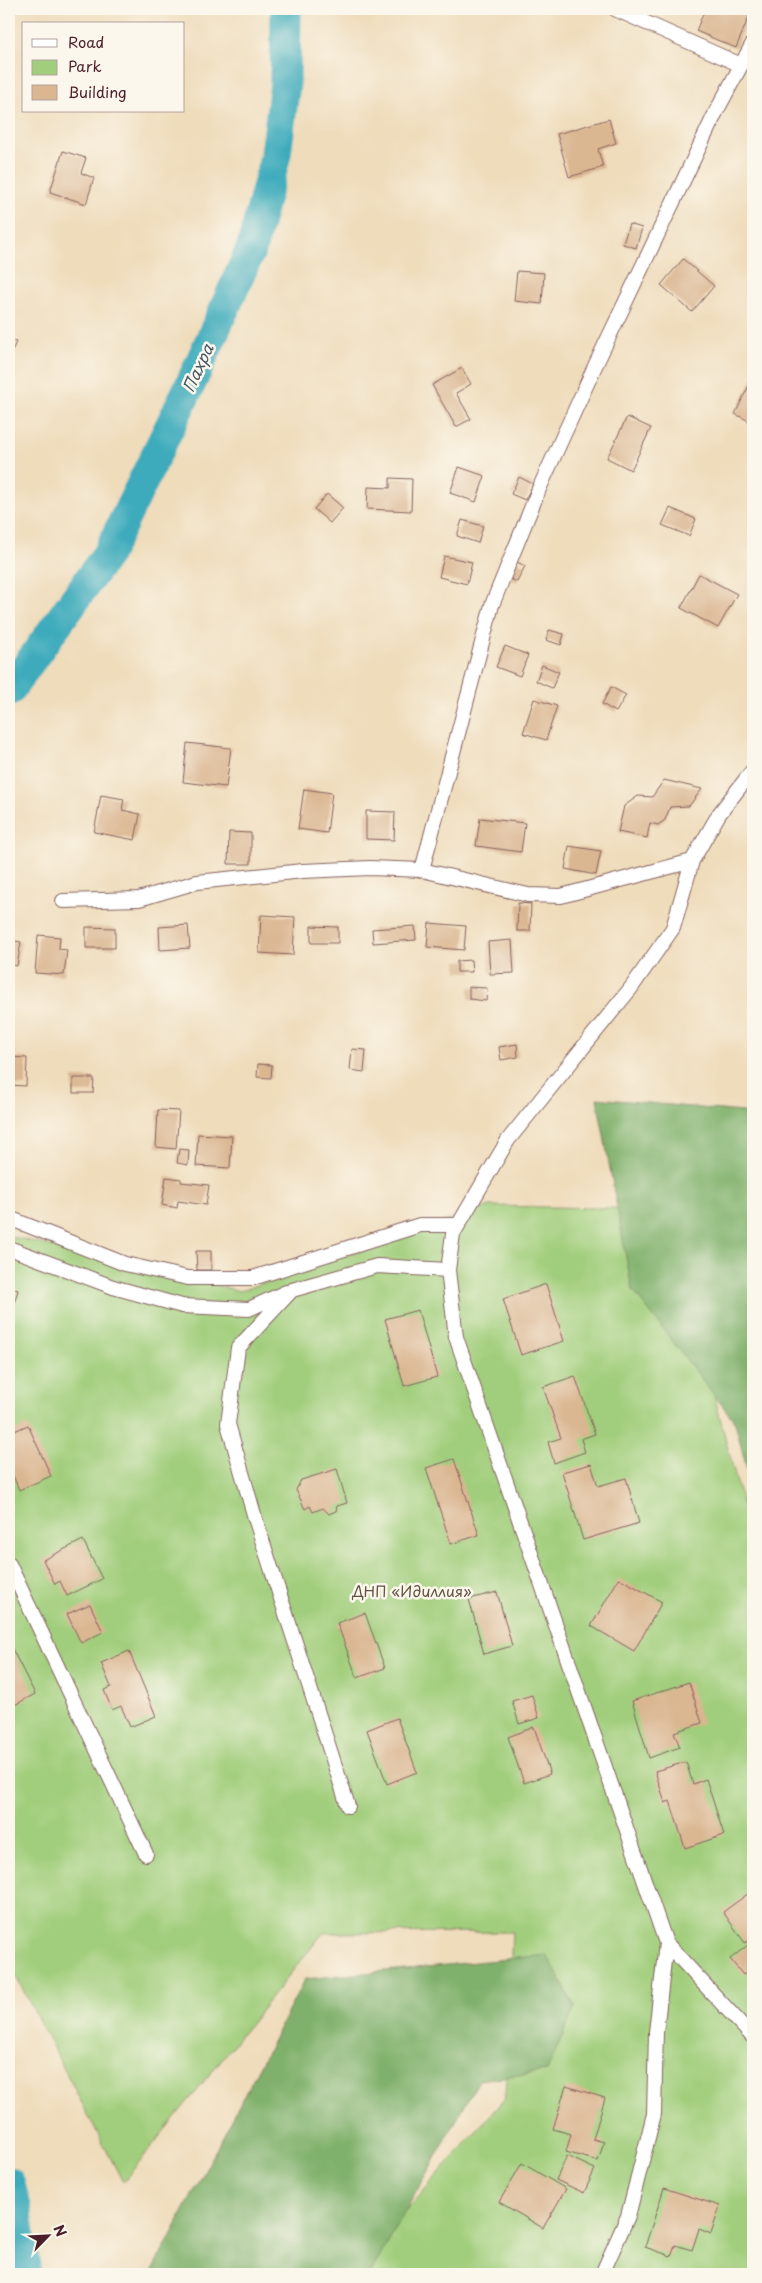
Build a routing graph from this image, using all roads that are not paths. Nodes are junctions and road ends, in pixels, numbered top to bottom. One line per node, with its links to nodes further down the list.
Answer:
1 (615, 9): 3 (street)
2 (753, 43): 3 (street)
3 (741, 65): 6 (street)
4 (753, 770): 5 (street)
5 (692, 861): 6 (street); 9 (street)
6 (422, 870): 7 (street)
7 (63, 901)
8 (9, 1218): 9 (street)
9 (458, 1226): 11 (street)
10 (9, 1248): 12 (street)
11 (448, 1270): 12 (street); 16 (street)
12 (292, 1290): 14 (street)
13 (9, 1564): 15 (street)
14 (348, 1806)
15 (146, 1854)
16 (666, 1943): 17 (street); 18 (street)
17 (753, 2037)
18 (602, 2274)

